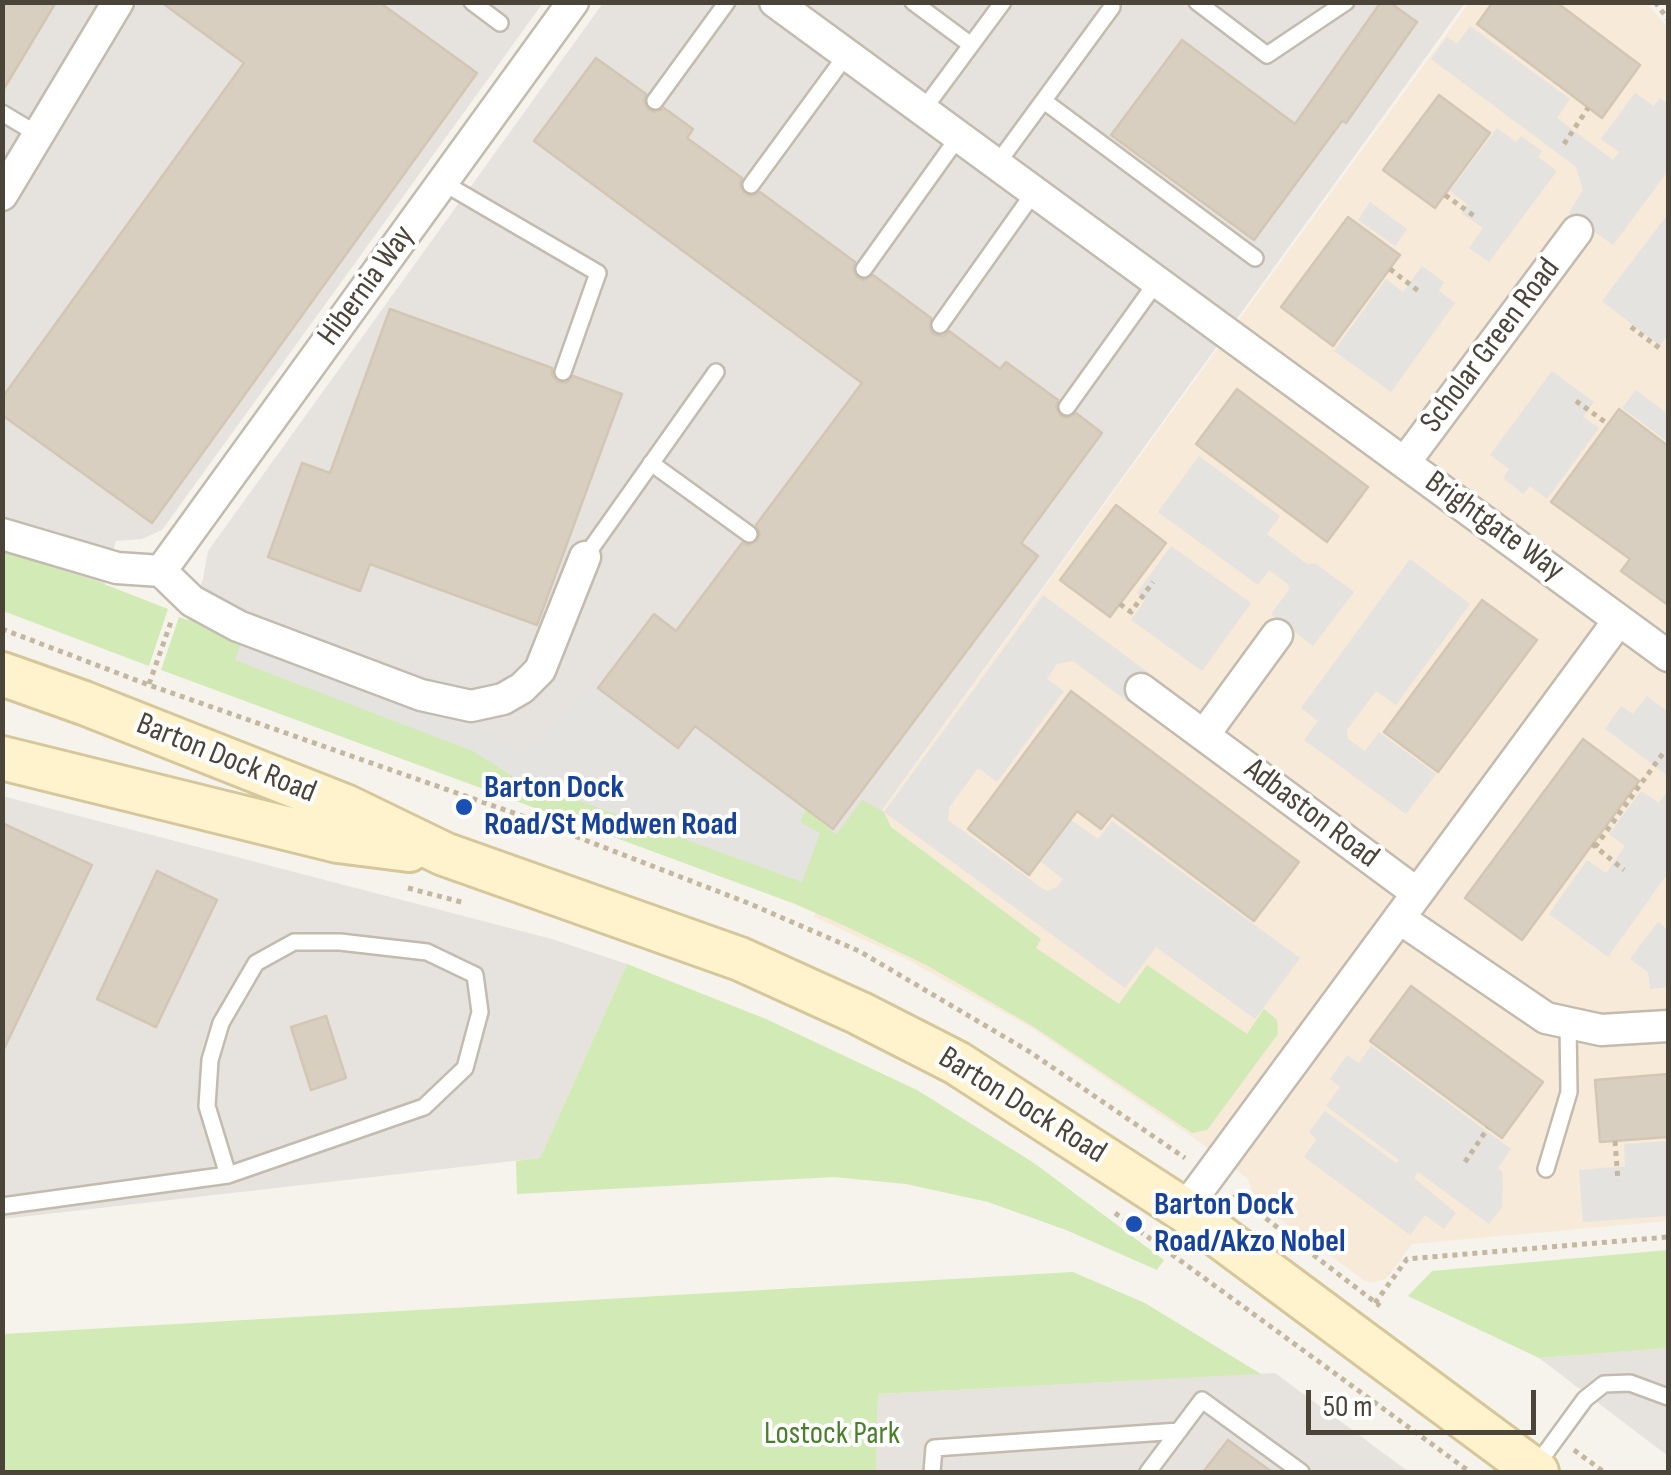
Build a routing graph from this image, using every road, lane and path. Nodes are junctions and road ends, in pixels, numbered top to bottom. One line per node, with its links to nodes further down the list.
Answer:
1 (118, 2): 21 (street)
2 (472, 2): 13 (lane)
3 (572, 2): 25 (street, Hibernia Way)
4 (727, 2): 16 (lane)
5 (775, 2): 15 (street, Brightgate Way)
6 (912, 2): 14 (lane)
7 (1003, 2): 14 (lane)
8 (1197, 2): 9 (lane)
9 (1346, 2)
10 (1655, 2): 12 (path)
11 (1112, 8): 17 (lane)
12 (1668, 19)
13 (500, 23)
14 (971, 46): 19 (lane)
15 (847, 54): 19 (street, Brightgate Way); 26 (lane)
16 (655, 101)
17 (1044, 101): 24 (lane); 32 (lane)
18 (1588, 108): 23 (path)
19 (923, 110): 22 (street, Brightgate Way)
20 (2, 113): 21 (lane)
21 (39, 135): 28 (street)
22 (960, 136): 24 (street, Brightgate Way); 33 (lane)
23 (1564, 144)
24 (997, 164): 27 (street, Brightgate Way)
25 (442, 182): 40 (lane); 50 (street, Hibernia Way)
26 (751, 185)
27 (1035, 191): 35 (street, Brightgate Way); 37 (lane)
28 (2, 195)
29 (1445, 195): 30 (path)
30 (1476, 218)
31 (1577, 231): 45 (street, Scholar Green Road)
32 (1256, 258)
33 (864, 268)
34 (1390, 269): 36 (path)
35 (1158, 280): 43 (lane); 45 (street, Brightgate Way)
36 (1422, 293)
37 (940, 324)
38 (1631, 326): 39 (path)
39 (1662, 350)
40 (563, 372)
41 (716, 372): 46 (lane)
42 (1576, 401): 44 (path)
43 (1067, 406)
44 (1608, 424)
45 (1405, 462): 54 (street, Brightgate Way)
46 (651, 463): 48 (lane); 49 (lane)
47 (2, 534): 50 (street)
48 (749, 534)
49 (585, 557): 52 (street)
50 (162, 571): 52 (street)
51 (1152, 582): 53 (path)
52 (192, 601): 59 (path)
53 (1120, 604)
54 (1619, 620): 57 (street, Brightgate Way); 68 (street)
55 (2, 629): 59 (path)
56 (1277, 635): 61 (street)
57 (1668, 656)
58 (2, 674): 64 (main road, Barton Dock Road)
59 (148, 685): 73 (path)
60 (1141, 689): 61 (street, Adbaston Road)
61 (1204, 735): 68 (street, Adbaston Road)
62 (1664, 752): 65 (path)
63 (2, 758): 64 (main road, Barton Dock Road)
64 (444, 854): 81 (main road, Barton Dock Road)
65 (1624, 870)
66 (392, 884): 67 (path)
67 (468, 904)
68 (1408, 905): 69 (street, Adbaston Road); 81 (street)
69 (1568, 1026): 70 (street); 75 (lane)
70 (1668, 1026)
71 (1488, 1128): 74 (path)
72 (1615, 1141): 77 (path)
73 (1173, 1149)
74 (1465, 1162)
75 (1546, 1169)
76 (228, 1175): 76 (lane); 80 (lane)
77 (1618, 1181)
78 (1246, 1203): 83 (path)
79 (1104, 1204): 92 (path)
80 (2, 1206)
81 (1184, 1210): 88 (main road, Barton Dock Road)
82 (1668, 1238): 83 (path)
83 (1376, 1303): 84 (path)
84 (1392, 1315)
85 (1668, 1397): 88 (lane)
86 (1179, 1431): 89 (lane); 90 (lane); 91 (lane)
87 (1576, 1452): 93 (path)
88 (1535, 1471)
89 (932, 1472)
90 (1148, 1472)
91 (1301, 1472)
92 (1470, 1472)
93 (1604, 1472)

